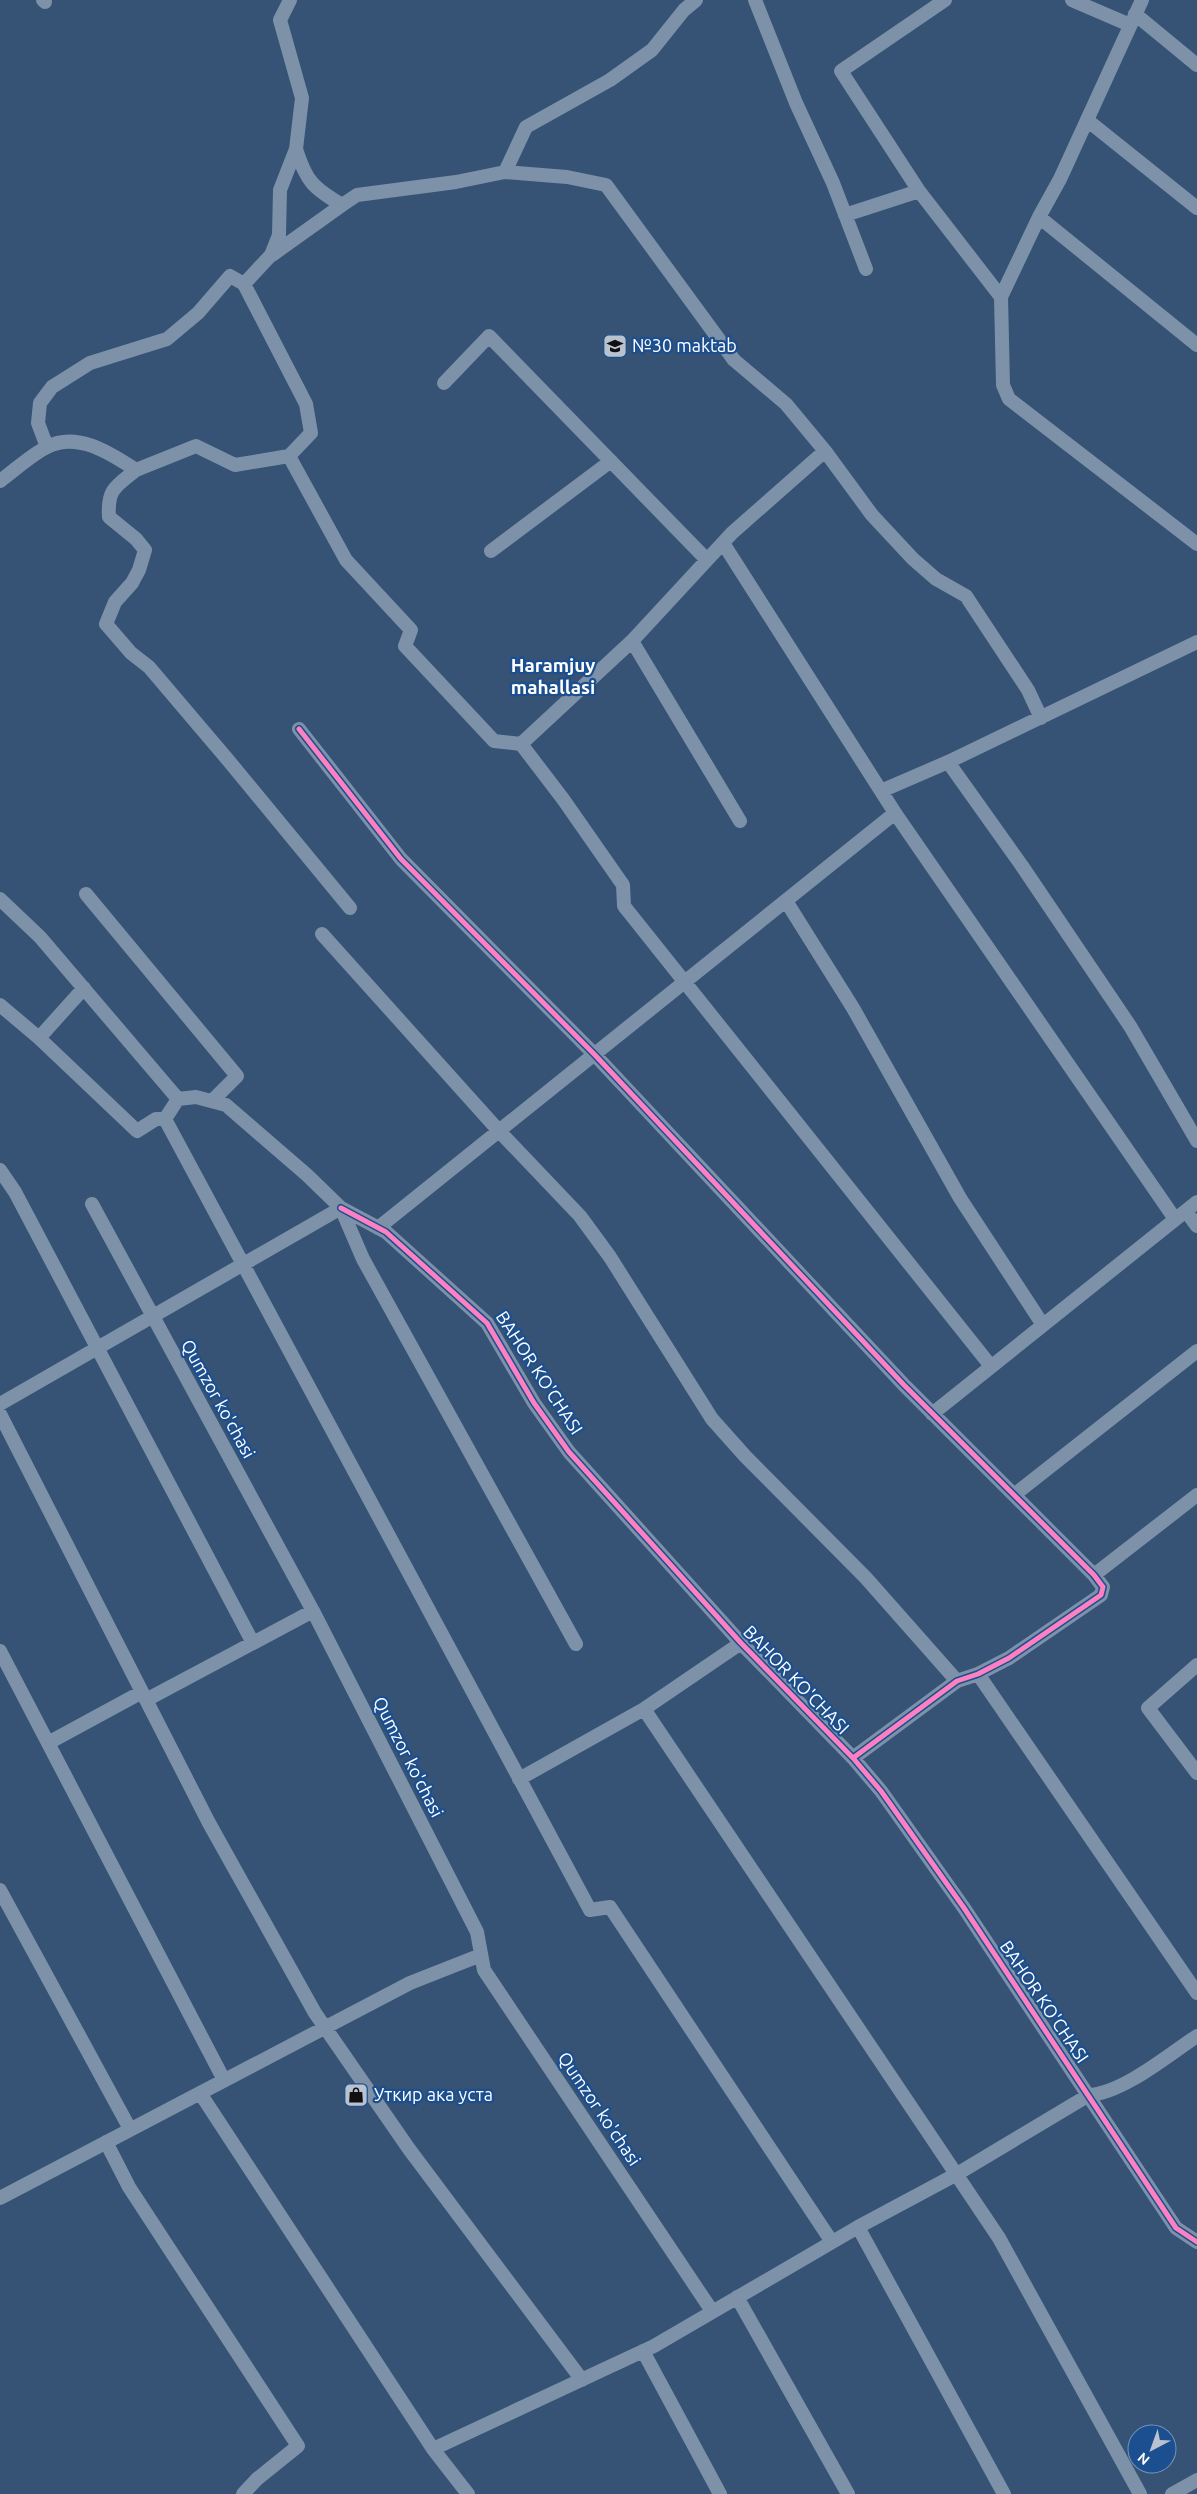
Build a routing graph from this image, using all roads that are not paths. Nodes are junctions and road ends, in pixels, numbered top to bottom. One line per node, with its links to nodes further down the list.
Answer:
1 (696, 0): 11 (street)
2 (755, 0): 15 (street)
3 (944, 0): 12 (street)
4 (1072, 0): 7 (street)
5 (1142, 0): 7 (street)
6 (289, 3): 10 (street)
7 (1132, 19): 8 (street); 9 (street)
8 (1197, 64)
9 (1087, 120): 14 (street); 16 (street)
10 (296, 149): 13 (street); 17 (street)
11 (505, 172): 13 (street); 24 (street)
12 (919, 191): 15 (street); 20 (street)
13 (342, 205): 17 (street)
14 (1197, 208)
15 (845, 216): 18 (street)
16 (1038, 217): 20 (street); 21 (street)
17 (272, 255): 19 (street)
18 (866, 269)
19 (244, 284): 23 (street); 25 (street)
20 (1001, 297): 30 (street)
21 (1197, 345)
22 (444, 383): 26 (street)
23 (47, 447): 27 (street); 28 (street)
24 (825, 451): 29 (street); 35 (street)
25 (289, 456): 27 (street); 37 (street)
26 (611, 460): 31 (street); 32 (street)
27 (136, 470): 45 (street)
28 (0, 481)
29 (723, 543): 32 (street); 39 (street)
30 (1197, 544)
31 (491, 551)
32 (707, 560): 33 (street)
33 (632, 641): 37 (street); 41 (street)
34 (1197, 642): 35 (street)
35 (1041, 718): 38 (street)
36 (299, 729): 51 (street)
37 (521, 744): 47 (street)
38 (948, 762): 39 (street); 56 (street)
39 (881, 791): 40 (street)
40 (895, 813): 44 (street); 61 (street)
41 (740, 821)
42 (86, 894): 53 (street)
43 (0, 899): 48 (street)
44 (786, 900): 47 (street); 66 (street)
45 (350, 908)
46 (322, 934): 55 (street)
47 (685, 981): 51 (street); 69 (street)
48 (84, 988): 50 (street); 52 (street)
49 (0, 1005): 50 (street)
50 (39, 1038): 54 (street)
51 (595, 1055): 55 (street); 72 (street)
52 (178, 1099): 53 (street); 54 (street)
53 (212, 1101): 60 (street)
54 (165, 1119): 64 (street)
55 (499, 1131): 63 (street); 83 (street)
56 (1197, 1141)
57 (0, 1170): 67 (street)
58 (1197, 1202): 61 (street)
59 (92, 1204): 65 (street, Qumzor ko'chasi)
60 (341, 1208): 63 (street, BAHOR KO'CHASI); 64 (street); 79 (street)
61 (1180, 1215): 62 (street); 66 (street)
62 (1197, 1226)
63 (378, 1228): 78 (street, BAHOR KO'CHASI)
64 (243, 1264): 65 (street); 89 (street)
65 (151, 1316): 67 (street); 76 (street, Qumzor ko'chasi)
66 (1043, 1326): 69 (street)
67 (96, 1349): 70 (street); 77 (street)
68 (1197, 1351): 73 (street)
69 (990, 1365): 72 (street)
70 (0, 1404)
71 (0, 1414): 84 (street)
72 (932, 1414): 73 (street)
73 (1014, 1495): 75 (street)
74 (1197, 1495): 75 (street)
75 (1094, 1575): 82 (street)
76 (313, 1611): 77 (street); 91 (street, Qumzor ko'chasi)
77 (253, 1643): 84 (street)
78 (741, 1643): 85 (street); 87 (street, BAHOR KO'CHASI)
79 (576, 1644)
80 (0, 1651): 86 (street)
81 (1197, 1665): 88 (street)
82 (978, 1674): 83 (street); 92 (street)
83 (957, 1682): 87 (street)
84 (144, 1696): 86 (street); 93 (street)
85 (644, 1709): 89 (street); 100 (street)
86 (48, 1743): 95 (street)
87 (853, 1758): 97 (street, BAHOR KO'CHASI)
88 (1197, 1773)
89 (519, 1779): 103 (street)
90 (0, 1890): 98 (street)
91 (481, 1955): 93 (street); 106 (street, Qumzor ko'chasi)
92 (1197, 1993)
93 (325, 2028): 95 (street); 108 (street)
94 (1197, 2036): 97 (street)
95 (224, 2080): 96 (street)
96 (200, 2093): 98 (street); 109 (street)
97 (1089, 2095): 100 (street); 104 (street, BAHOR KO'CHASI)
98 (130, 2129): 99 (street)
99 (106, 2142): 101 (street); 111 (street)
100 (957, 2174): 102 (street); 116 (street)
101 (0, 2198)
102 (858, 2227): 103 (street); 115 (street)
103 (832, 2242): 105 (street)
104 (1197, 2242)
105 (737, 2297): 106 (street); 114 (street)
106 (712, 2311): 107 (street)
107 (643, 2351): 108 (street); 113 (street)
108 (582, 2380): 109 (street)
109 (433, 2449): 112 (street)
110 (1197, 2480): 117 (street)
111 (243, 2494)
112 (468, 2494)
113 (720, 2494)
114 (848, 2494)
115 (1004, 2494)
116 (1140, 2494)
117 (1172, 2494)

